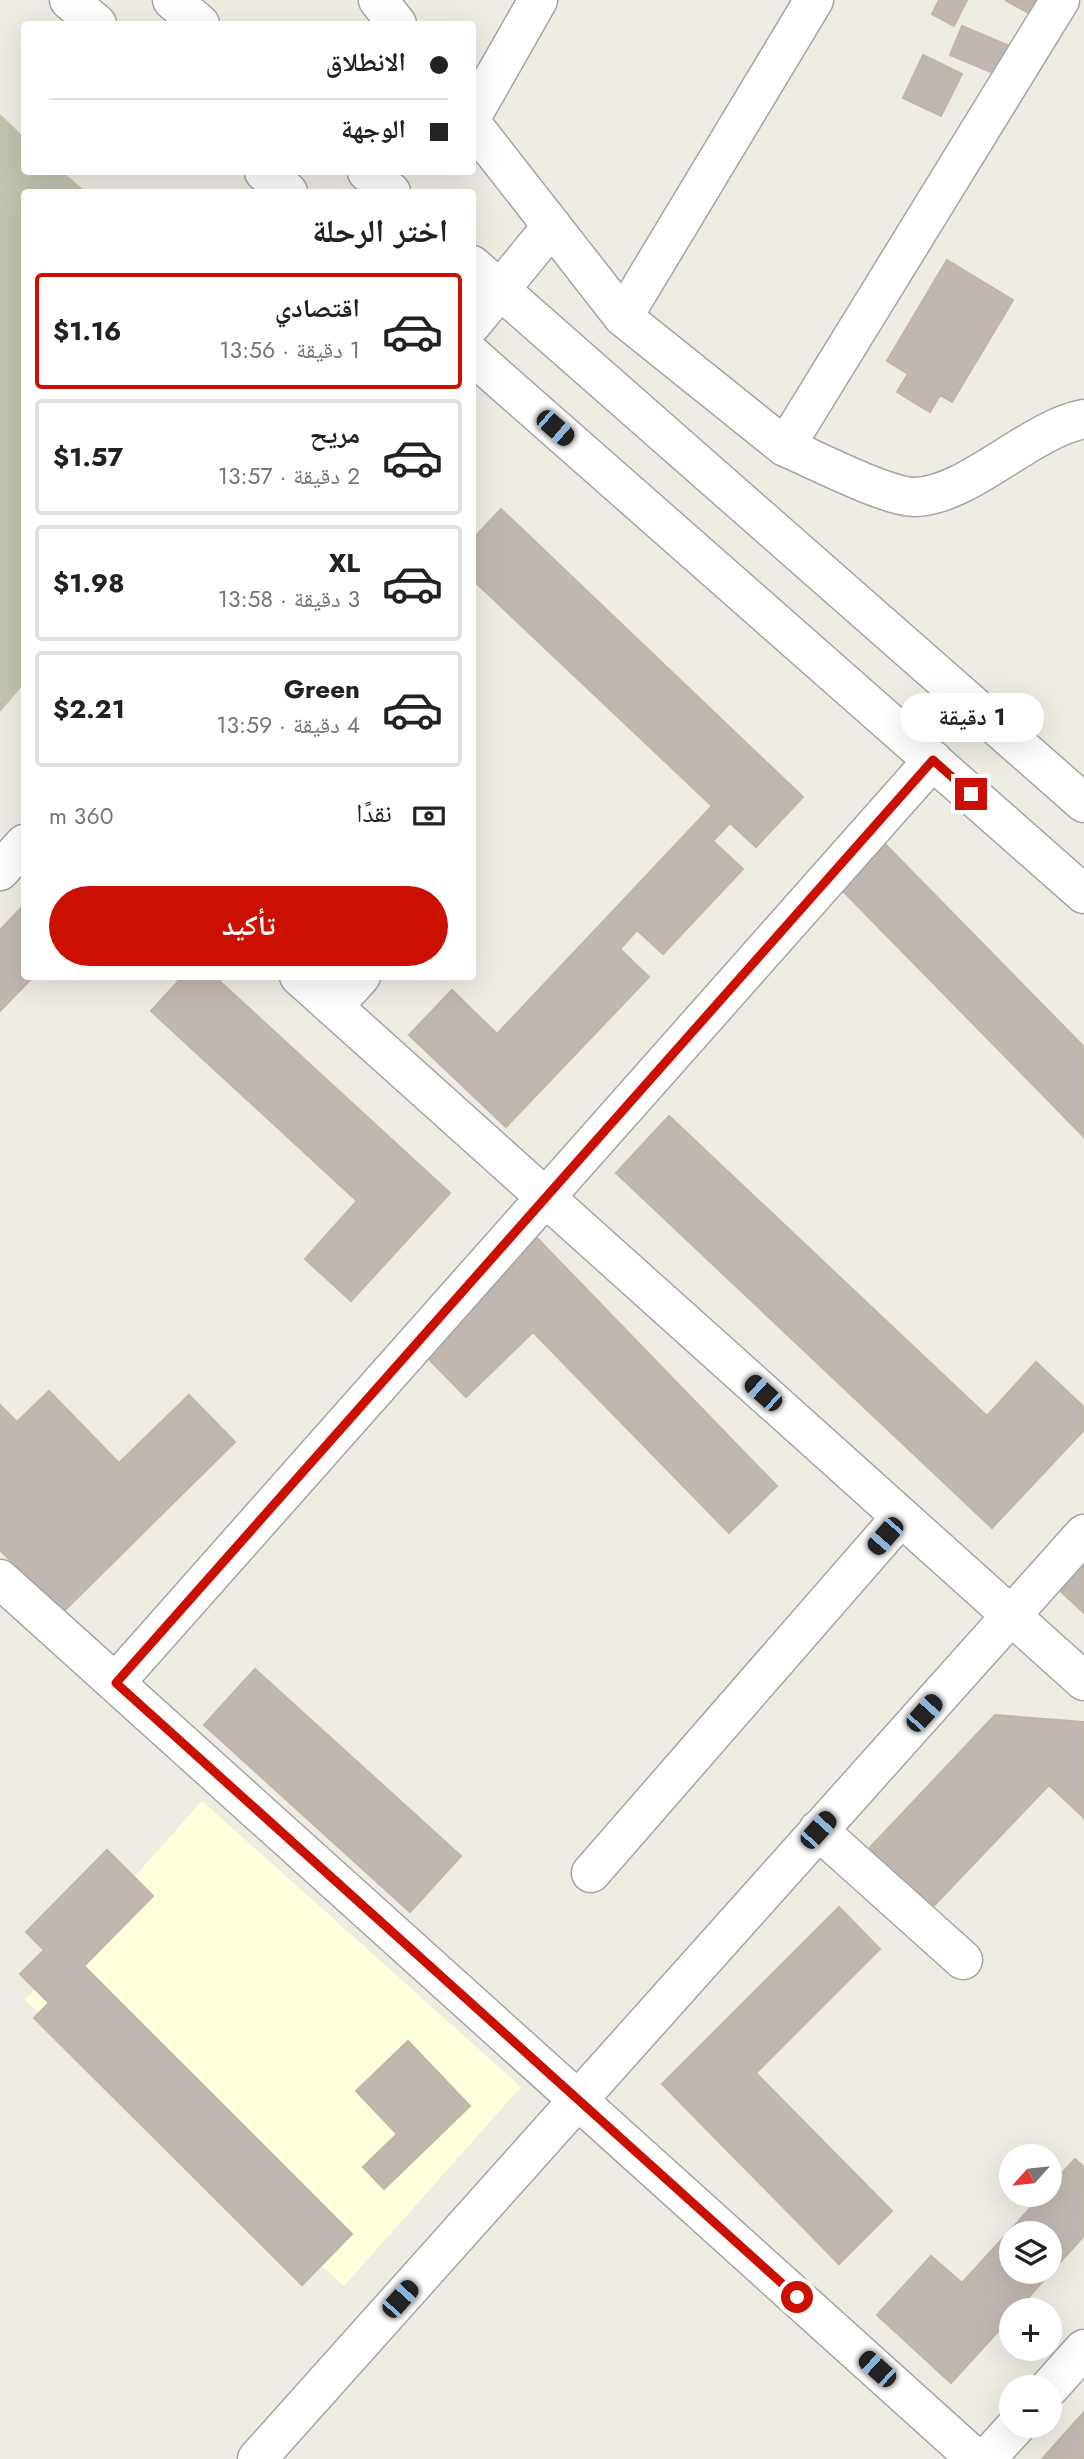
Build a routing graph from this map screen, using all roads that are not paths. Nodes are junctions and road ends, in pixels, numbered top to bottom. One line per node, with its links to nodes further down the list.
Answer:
1 (69, 0): 7 (street)
2 (172, 0): 8 (street)
3 (378, 0): 9 (street)
4 (538, 0): 10 (street)
5 (814, 0): 19 (street)
6 (1060, 0): 22 (street)
7 (94, 21)
8 (196, 21)
9 (395, 21)
10 (476, 109)
11 (476, 129): 16 (street)
12 (268, 175): 14 (street)
13 (371, 175): 15 (street)
14 (284, 189)
15 (387, 189)
16 (552, 226): 17 (street); 19 (street)
17 (486, 276): 18 (street); 24 (street)
18 (476, 310)
19 (623, 317): 22 (street)
20 (476, 359): 23 (street)
21 (1084, 419): 22 (street)
22 (785, 447)
23 (933, 760): 27 (street); 31 (street)
24 (1084, 803)
25 (21, 847): 26 (street)
26 (0, 871)
27 (1084, 894)
28 (303, 980): 30 (street)
29 (357, 980): 30 (street)
30 (333, 1007): 31 (street)
31 (546, 1199): 32 (street); 37 (street)
32 (901, 1517): 35 (street); 39 (street)
33 (1084, 1534): 35 (street)
34 (0, 1579): 37 (street)
35 (1011, 1616): 36 (street); 38 (street)
36 (1084, 1682)
37 (116, 1683): 41 (street)
38 (818, 1830): 40 (street); 41 (street)
39 (591, 1873)
40 (963, 1960)
41 (578, 2099): 45 (street); 46 (street)
42 (1084, 2349): 43 (street)
43 (1061, 2375)
44 (1005, 2438): 47 (street)
45 (257, 2459)
46 (976, 2459)
47 (986, 2459)

